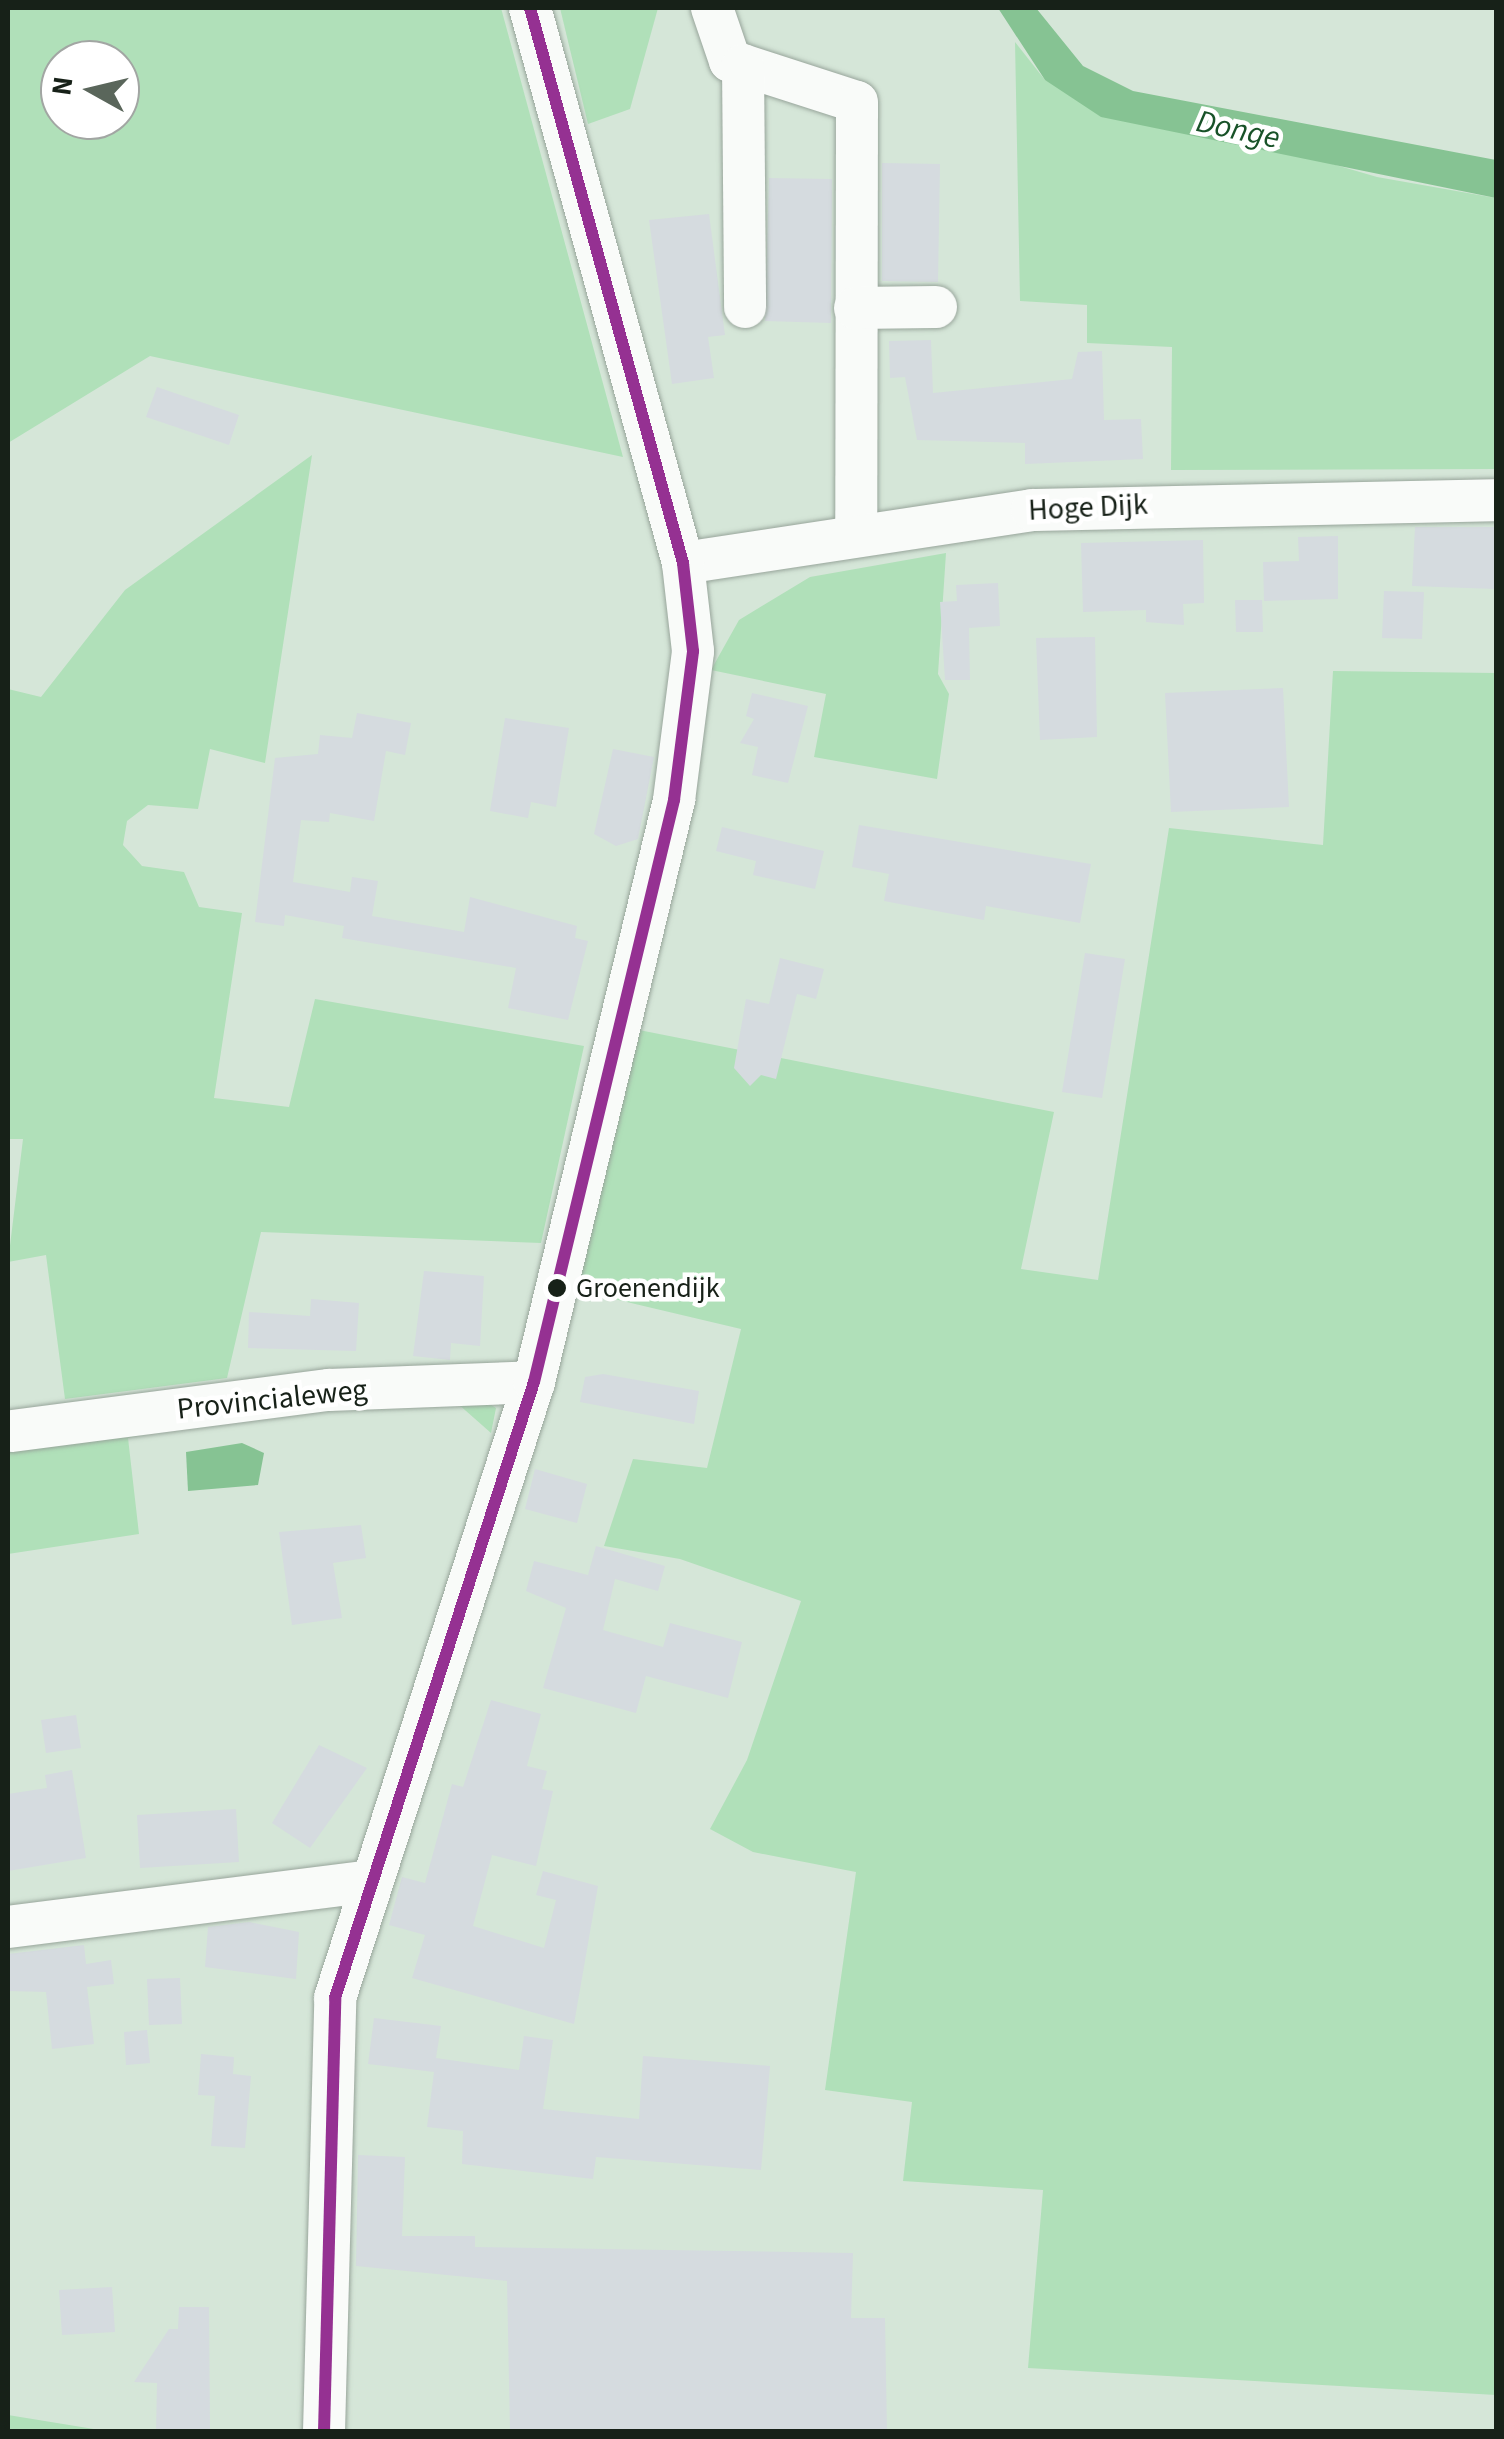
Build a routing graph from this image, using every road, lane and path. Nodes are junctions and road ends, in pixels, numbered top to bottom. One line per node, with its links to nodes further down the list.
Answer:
1 (530, 8): 9 (street)
2 (712, 8): 3 (street)
3 (742, 65): 4 (street); 6 (street)
4 (746, 307)
5 (936, 307): 6 (street)
6 (855, 308): 8 (street)
7 (1496, 500): 8 (street, Hoge Dijk)
8 (856, 531): 9 (street, Hoge Dijk)
9 (683, 563): 10 (street)
10 (534, 1382): 11 (street, Provincialeweg); 12 (street)
11 (12, 1431)
12 (366, 1882): 13 (street); 14 (street)
13 (8, 1927)
14 (324, 2432)

